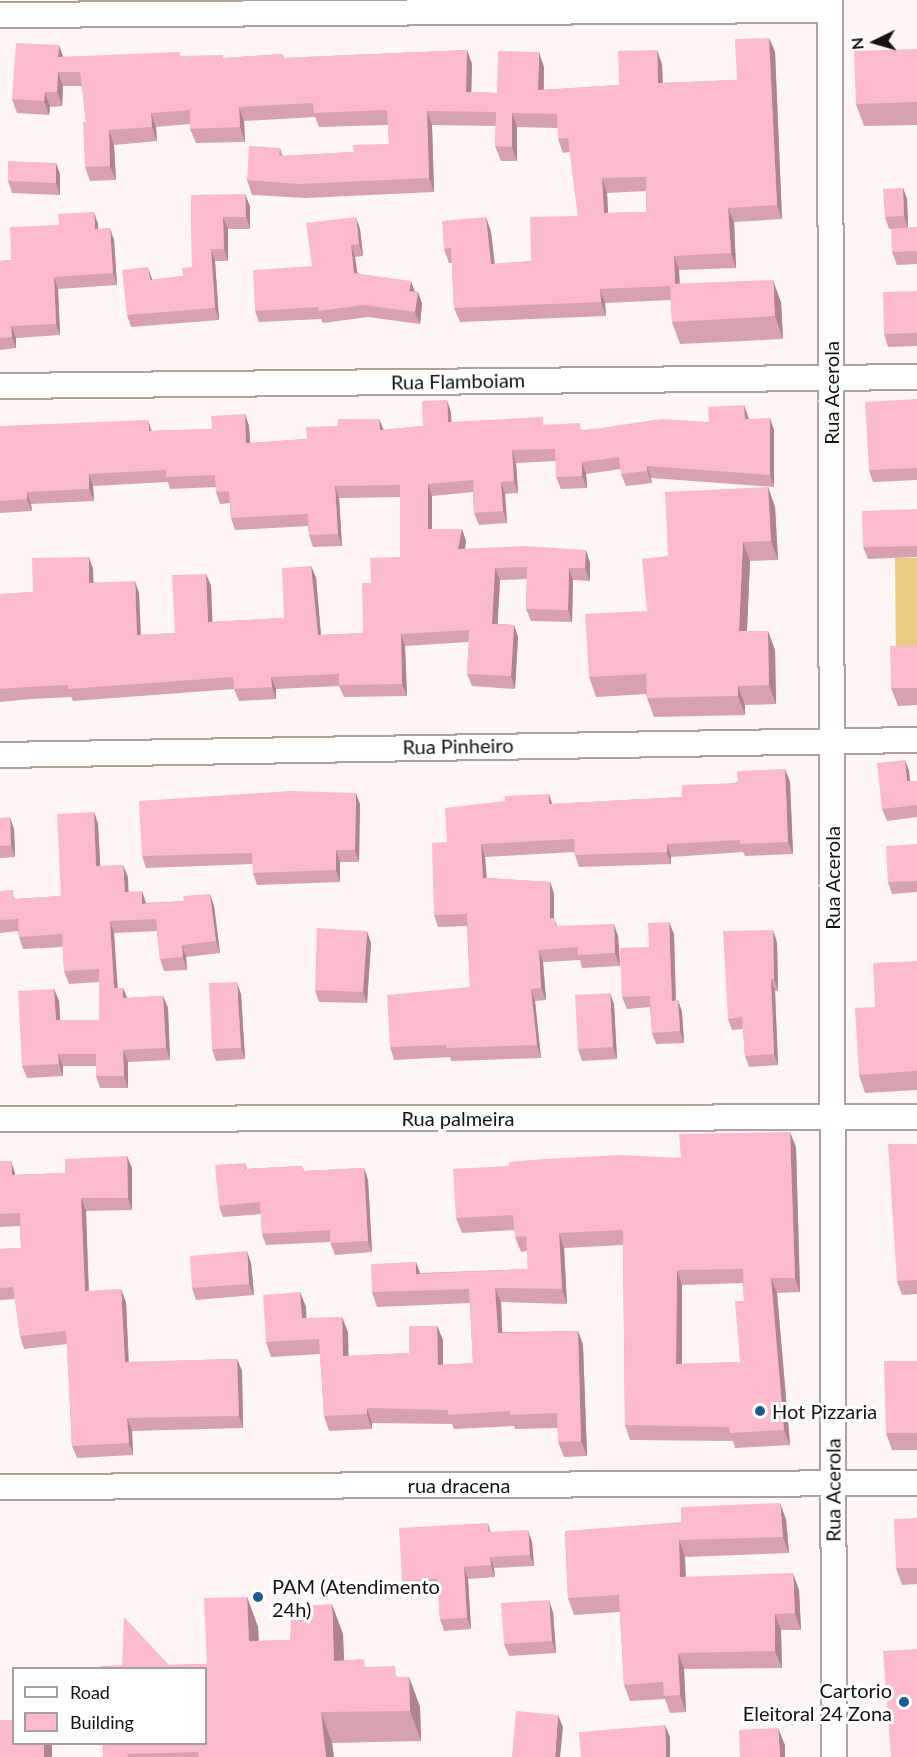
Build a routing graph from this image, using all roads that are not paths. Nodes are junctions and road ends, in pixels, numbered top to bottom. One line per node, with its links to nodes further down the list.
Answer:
1 (830, 5): 2 (street); 4 (street, Rua Acerola)
2 (0, 15)
3 (917, 377): 4 (street, Rua Flamboiam)
4 (831, 378): 5 (street, Rua Flamboiam); 6 (street, Rua Acerola)
5 (0, 386)
6 (832, 740): 7 (street, Rua Pinheiro); 8 (street, Rua Pinheiro); 9 (street, Rua Acerola)
7 (917, 740)
8 (0, 754)
9 (832, 1117): 10 (street, Rua palmeira); 11 (street, Rua palmeira); 13 (street, Rua Acerola)
10 (917, 1117)
11 (0, 1119)
12 (917, 1483): 13 (street, rua dracena)
13 (833, 1484): 14 (street, rua dracena); 15 (street, Rua Acerola)
14 (0, 1487)
15 (834, 1757)

